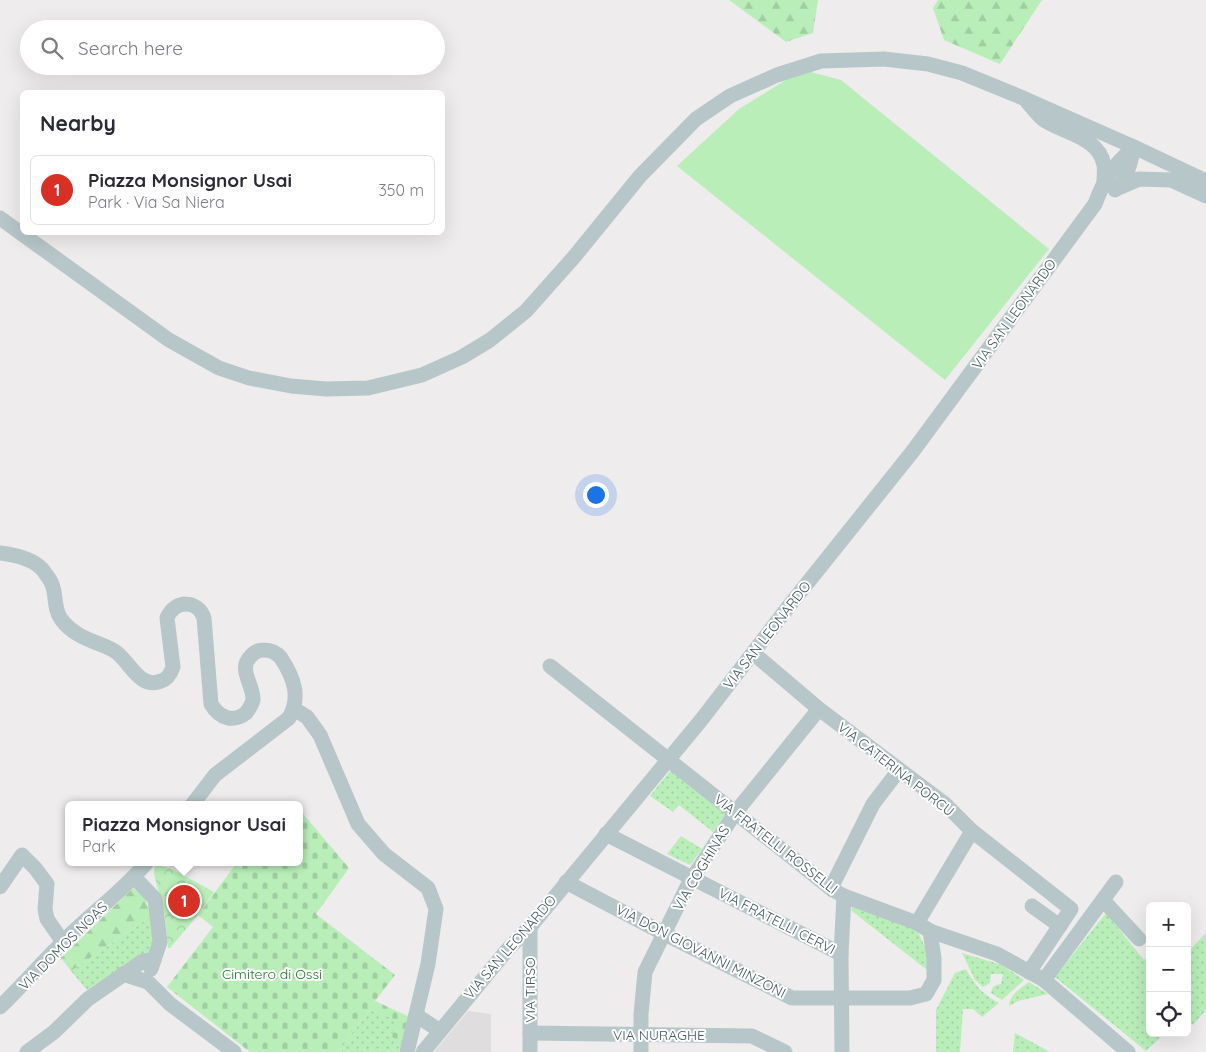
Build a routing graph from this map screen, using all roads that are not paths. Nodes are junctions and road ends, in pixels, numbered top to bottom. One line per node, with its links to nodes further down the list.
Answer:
1 (1023, 98): 2 (street); 3 (street); 10 (street)
2 (1134, 147): 3 (street, VIA SAN LEONARDO); 4 (street); 5 (street, VIA SAN LEONARDO)
3 (1104, 181): 7 (street, VIA SAN LEONARDO)
4 (1206, 181)
5 (1118, 188): 6 (street); 7 (street, VIA SAN LEONARDO)
6 (1206, 196)
7 (1095, 204): 12 (street, VIA SAN LEONARDO)
8 (0, 218): 9 (street)
9 (20, 232)
10 (24, 235)
11 (0, 553): 14 (street)
12 (753, 653): 15 (street, VIA CATERINA PORCU); 16 (street, VIA SAN LEONARDO)
13 (550, 666): 16 (street, VIA FRATELLI ROSSELLI)
14 (294, 709): 18 (street); 48 (street)
15 (819, 709): 17 (street, VIA CATERINA PORCU); 19 (street, VIA COGHINAS)
16 (668, 759): 19 (street, VIA FRATELLI ROSSELLI); 21 (street, VIA SAN LEONARDO)
17 (899, 770): 20 (street, VIA CATERINA PORCU); 29 (street)
18 (195, 801)
19 (735, 813): 24 (street, VIA COGHINAS); 29 (street, VIA FRATELLI ROSSELLI)
20 (972, 831): 33 (street); 34 (street, VIA CATERINA PORCU)
21 (606, 834): 24 (street, VIA FRATELLI CERVI); 26 (street, VIA SAN LEONARDO)
22 (145, 866): 25 (street, VIA DOMOS NOAS)
23 (149, 866): 30 (street)
24 (692, 877): 37 (street, VIA COGHINAS); 40 (street, VIA FRATELLI CERVI)
25 (135, 878): 30 (street); 39 (street, VIA DOMOS NOAS)
26 (566, 882): 35 (street, VIA SAN LEONARDO); 37 (street, VIA DON GIOVANNI MINZONI)
27 (1116, 882): 31 (street)
28 (0, 887): 39 (street)
29 (838, 893): 33 (street, VIA FRATELLI ROSSELLI); 40 (street)
30 (155, 899): 41 (street)
31 (1103, 900): 38 (street); 44 (street)
32 (1032, 906): 34 (street)
33 (917, 923): 36 (street, VIA FRATELLI ROSSELLI)
34 (1060, 926): 42 (street, VIA CATERINA PORCU)
35 (530, 927): 49 (street, VIA SAN LEONARDO); 50 (street, VIA TIRSO)
36 (930, 932): 42 (street, VIA FRATELLI ROSSELLI); 46 (street, VIA DON GIOVANNI MINZONI)
37 (663, 933): 46 (street, VIA DON GIOVANNI MINZONI); 51 (street, VIA COGHINAS)
38 (1140, 939)
39 (64, 942): 47 (street, VIA DOMOS NOAS)
40 (841, 954): 46 (street)
41 (154, 960): 43 (street); 45 (street)
42 (1029, 972): 44 (street, VIA FRATELLI ROSSELLI)
43 (123, 974): 45 (street); 52 (street)
44 (1044, 980): 60 (street, VIA FRATELLI ROSSELLI)
45 (148, 982): 53 (street)
46 (842, 997): 59 (street)
47 (0, 1007)
48 (416, 1015): 49 (street); 54 (street)
49 (440, 1031): 55 (street, VIA SAN LEONARDO)
50 (530, 1033): 51 (street, VIA NURAGHE); 56 (street, VIA TIRSO)
51 (641, 1035): 57 (street, VIA COGHINAS); 58 (street, VIA NURAGHE)
52 (27, 1052)
53 (234, 1052)
54 (407, 1052)
55 (423, 1052)
56 (530, 1052)
57 (641, 1052)
58 (785, 1052)
59 (842, 1052)
60 (1128, 1052)

